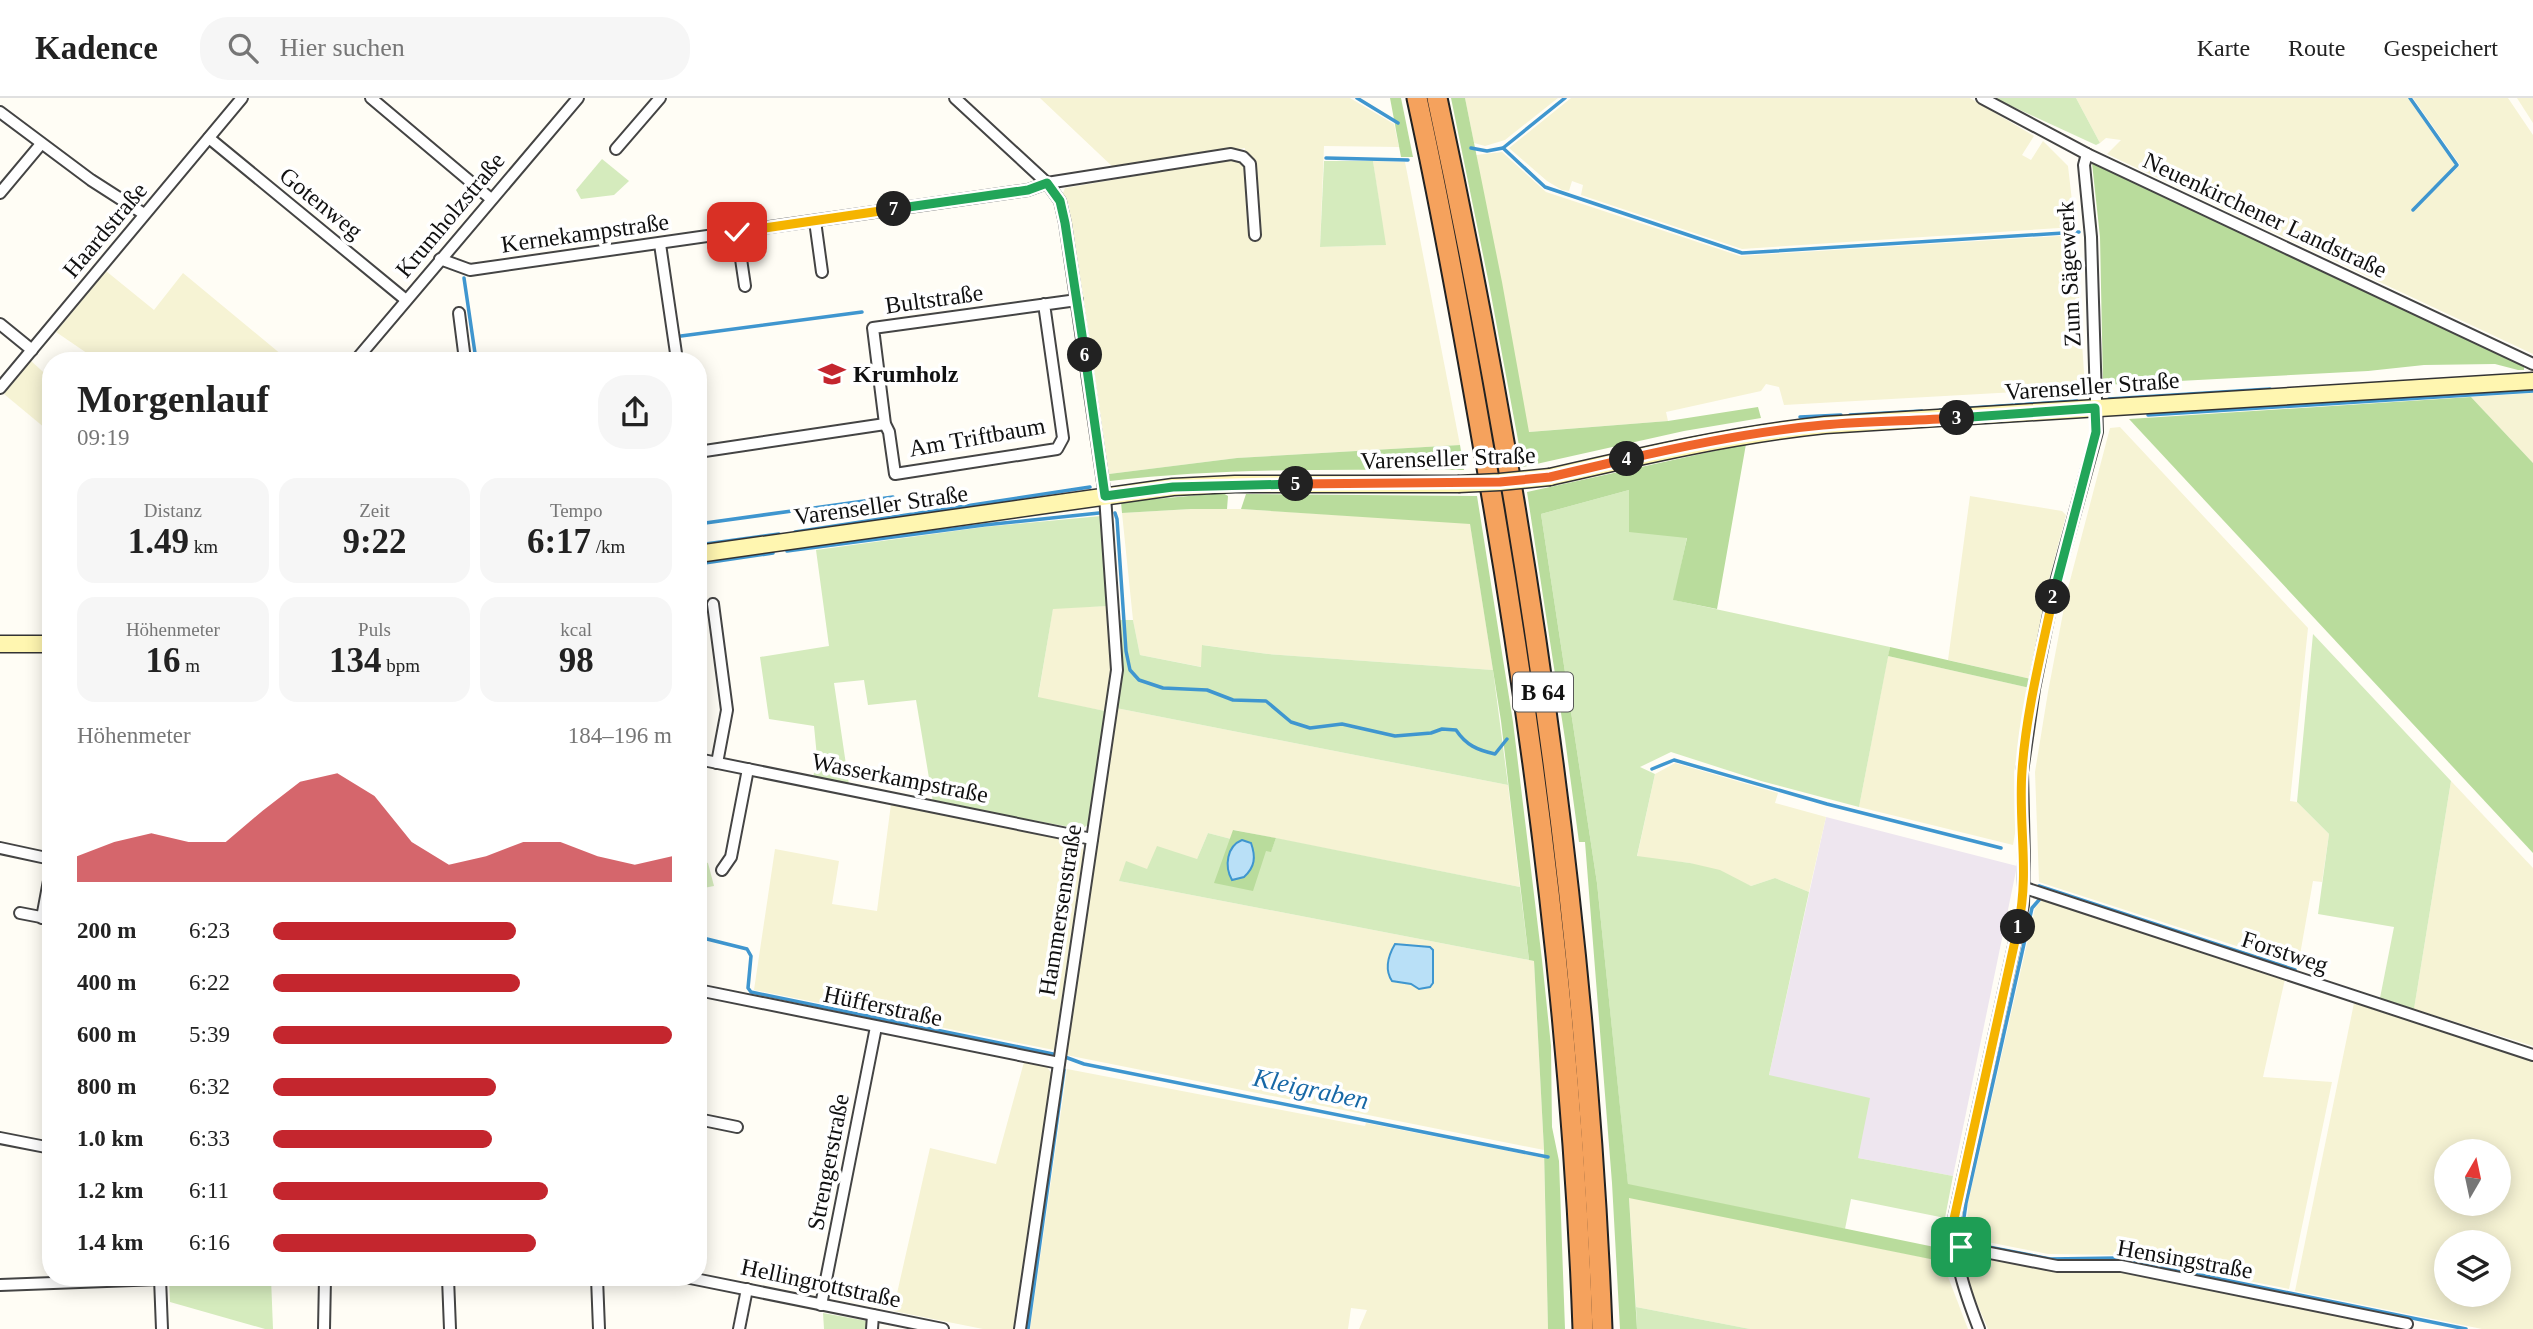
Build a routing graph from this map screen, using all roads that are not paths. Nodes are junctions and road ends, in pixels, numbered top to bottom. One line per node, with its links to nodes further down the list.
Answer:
1 (242, 98): 10 (street, Haardstraße)
2 (371, 98): 16 (street)
3 (660, 98): 12 (street)
4 (955, 98): 14 (street)
5 (1417, 98): 83 (highway, B 64)
6 (1437, 98): 84 (highway, B 64)
7 (1982, 98): 13 (street, Neuenkirchener Landstraße)
8 (575, 99): 16 (street, Krumholzstraße)
9 (0, 112): 11 (street)
10 (209, 138): 17 (street, Haardstraße); 25 (street, Gotenweg)
11 (41, 144): 15 (street); 17 (street)
12 (616, 149)
13 (2087, 155): 34 (street, Neuenkirchener Landstraße); 37 (street, Zum Sägewerk)
14 (1047, 183): 18 (street, Kernekampstraße); 20 (street, Kernekampstraße); 26 (street, Hammersenstraße)
15 (0, 193)
16 (491, 199): 22 (street, Krumholzstraße)
17 (144, 214): 30 (street, Haardstraße)
18 (815, 221): 19 (street, Kernekampstraße); 23 (street)
19 (737, 232): 21 (street, Kernekampstraße); 24 (street)
20 (1255, 235)
21 (660, 244): 22 (street, Kernekampstraße); 33 (street)
22 (440, 259): 25 (street, Krumholzstraße)
23 (822, 272)
24 (745, 286)
25 (407, 300): 31 (street, Krumholzstraße)
26 (1077, 300): 27 (street, Bultstraße); 40 (street, Hammersenstraße)
27 (1044, 304): 38 (street, Bultstraße); 38 (street, Am Triftbaum)
28 (459, 313): 32 (street)
29 (0, 324): 30 (street)
30 (32, 350): 36 (street, Haardstraße)
31 (363, 352)
32 (464, 352)
33 (676, 352)
34 (2533, 364)
35 (2533, 381): 37 (main road, Varenseller Straße)
36 (0, 388)
37 (2095, 408): 40 (main road, Varenseller Straße, bridge); 52 (street, Zum Sägewerk)
38 (885, 425): 39 (street)
39 (707, 451)
40 (1105, 496): 41 (main road, Varenseller Straße); 48 (street, Hammersenstraße)
41 (707, 553)
42 (713, 604): 46 (street)
43 (0, 644): 44 (main road)
44 (42, 644)
45 (707, 761): 46 (street, Wasserkampstraße)
46 (717, 763): 47 (street, Wasserkampstraße)
47 (748, 769): 48 (street, Wasserkampstraße); 51 (street)
48 (1093, 839): 58 (street, Hammersenstraße)
49 (0, 848): 50 (street)
50 (42, 857)
51 (722, 870)
52 (2025, 888): 57 (street, Forstweg); 63 (street, Zum Sägewerk)
53 (20, 913): 54 (street)
54 (42, 918)
55 (707, 992): 56 (street, Hüfferstraße)
56 (876, 1027): 58 (street, Hüfferstraße); 72 (street, Strengerstraße)
57 (2533, 1055)
58 (1059, 1063): 82 (street, Hammersenstraße)
59 (707, 1121): 60 (street)
60 (737, 1127)
61 (0, 1138): 62 (street)
62 (42, 1147)
63 (1954, 1246): 74 (street, Hensingstraße); 85 (street, Zum Sägewerk)
64 (707, 1281): 71 (street, Hellingrottstraße)
65 (42, 1283): 66 (street)
66 (0, 1285)
67 (160, 1286): 75 (street)
68 (325, 1286): 76 (street)
69 (448, 1286): 77 (street)
70 (597, 1286): 78 (street)
71 (747, 1289): 72 (street, Hellingrottstraße); 79 (street)
72 (821, 1305): 73 (street, Hellingrottstraße)
73 (873, 1315): 80 (street); 81 (street, Hellingrottstraße)
74 (2407, 1324)
75 (162, 1329)
76 (324, 1329)
77 (450, 1329)
78 (598, 1329)
79 (739, 1329)
80 (872, 1329)
81 (943, 1329)
82 (1020, 1329)
83 (1583, 1329)
84 (1602, 1329)
85 (1979, 1329)

